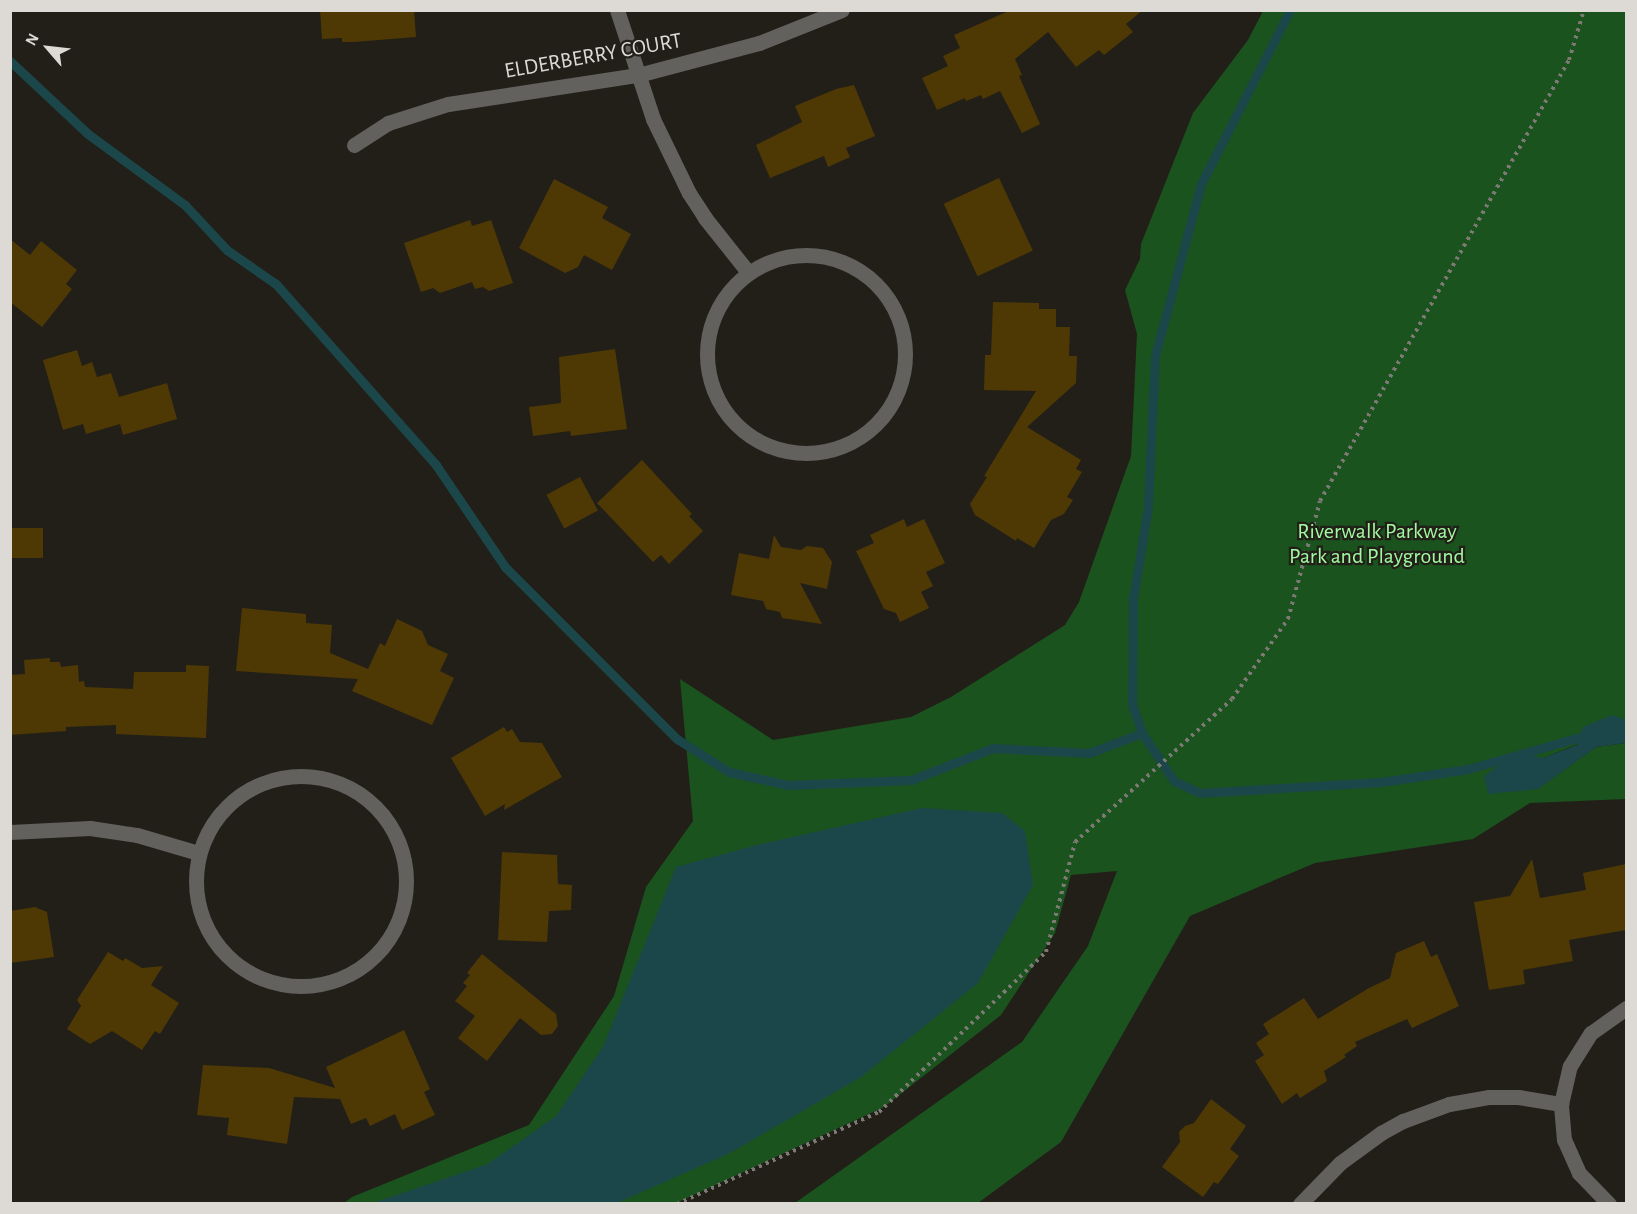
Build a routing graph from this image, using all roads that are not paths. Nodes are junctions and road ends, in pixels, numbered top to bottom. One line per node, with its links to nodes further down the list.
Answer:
1 (617, 10): 3 (street)
2 (842, 10): 3 (street, ELDERBERRY COURT)
3 (638, 75): 4 (street, ELDERBERRY COURT); 5 (street)
4 (354, 145)
5 (748, 272): 5 (street)
6 (10, 832): 7 (street)
7 (198, 853): 7 (street)
8 (1626, 1008): 9 (street)
9 (1561, 1104): 10 (street); 11 (street)
10 (1300, 1203)
11 (1609, 1203)

